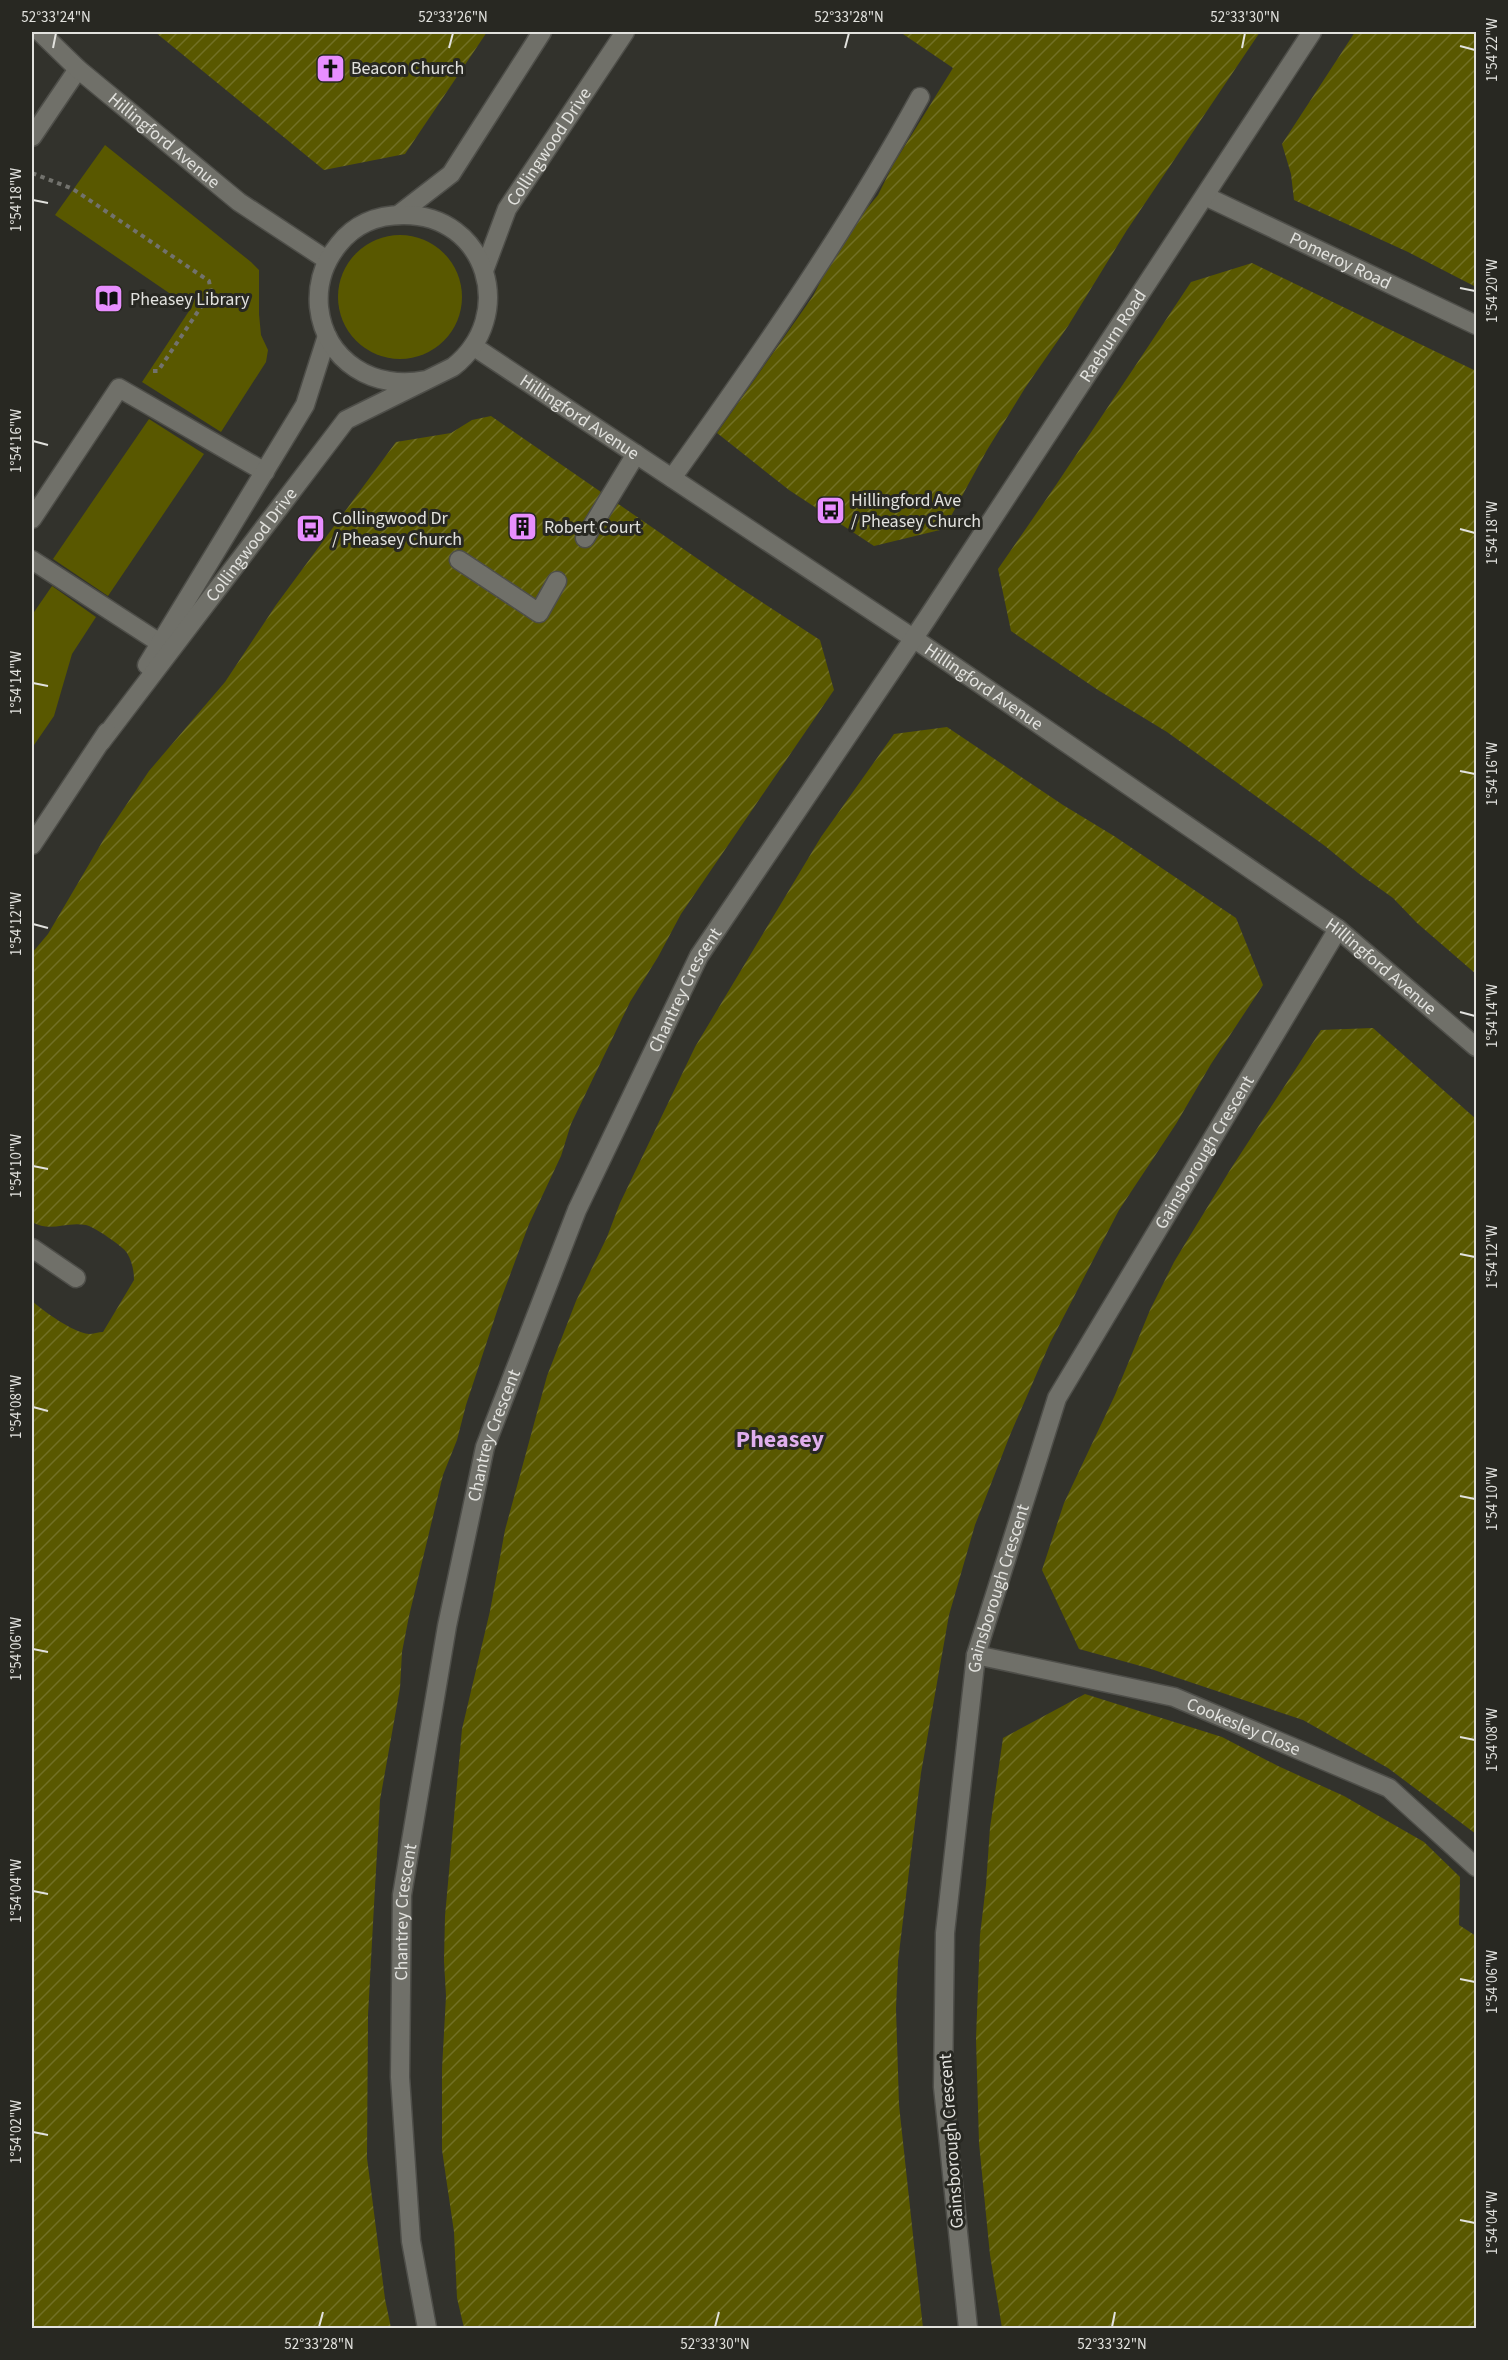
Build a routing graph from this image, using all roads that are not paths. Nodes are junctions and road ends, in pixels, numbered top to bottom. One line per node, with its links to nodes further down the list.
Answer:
1 (40, 32): 5 (street, Hillingford Avenue)
2 (542, 32): 9 (street, Collingwood Drive)
3 (625, 32): 11 (street, Collingwood Drive)
4 (1312, 32): 8 (street, Raeburn Road)
5 (78, 69): 7 (street); 10 (street, Hillingford Avenue)
6 (920, 97): 18 (street)
7 (32, 137)
8 (1205, 196): 12 (street, Pomeroy Road); 24 (street, Raeburn Road)
9 (398, 215): 10 (street, Collingwood Drive); 11 (street, Collingwood Drive)
10 (327, 260): 13 (street, Collingwood Drive)
11 (484, 268): 14 (street, Collingwood Drive)
12 (1476, 325)
13 (327, 336): 15 (street, Collingwood Drive); 17 (street, Collingwood Drive)
14 (473, 346): 15 (street, Collingwood Drive); 16 (street, Hillingford Avenue)
15 (426, 380): 26 (street, Collingwood Drive)
16 (636, 454): 18 (street, Hillingford Avenue); 20 (street)
17 (265, 472): 19 (street); 25 (street, Collingwood Drive)
18 (672, 478): 24 (street, Hillingford Avenue)
19 (32, 519)
20 (585, 538)
21 (32, 560): 25 (street)
22 (459, 560): 23 (street)
23 (557, 581)
24 (913, 638): 28 (street, Hillingford Avenue); 34 (street, Chantrey Crescent)
25 (160, 643): 26 (street, Collingwood Drive)
26 (101, 742): 27 (street, Collingwood Drive)
27 (32, 845)
28 (1338, 929): 29 (street, Hillingford Avenue); 32 (street, Gainsborough Crescent)
29 (1476, 1047)
30 (32, 1248): 31 (street)
31 (76, 1278)
32 (976, 1655): 33 (street, Cookesley Close); 35 (street, Gainsborough Crescent)
33 (1476, 1868)
34 (427, 2328)
35 (968, 2328)

